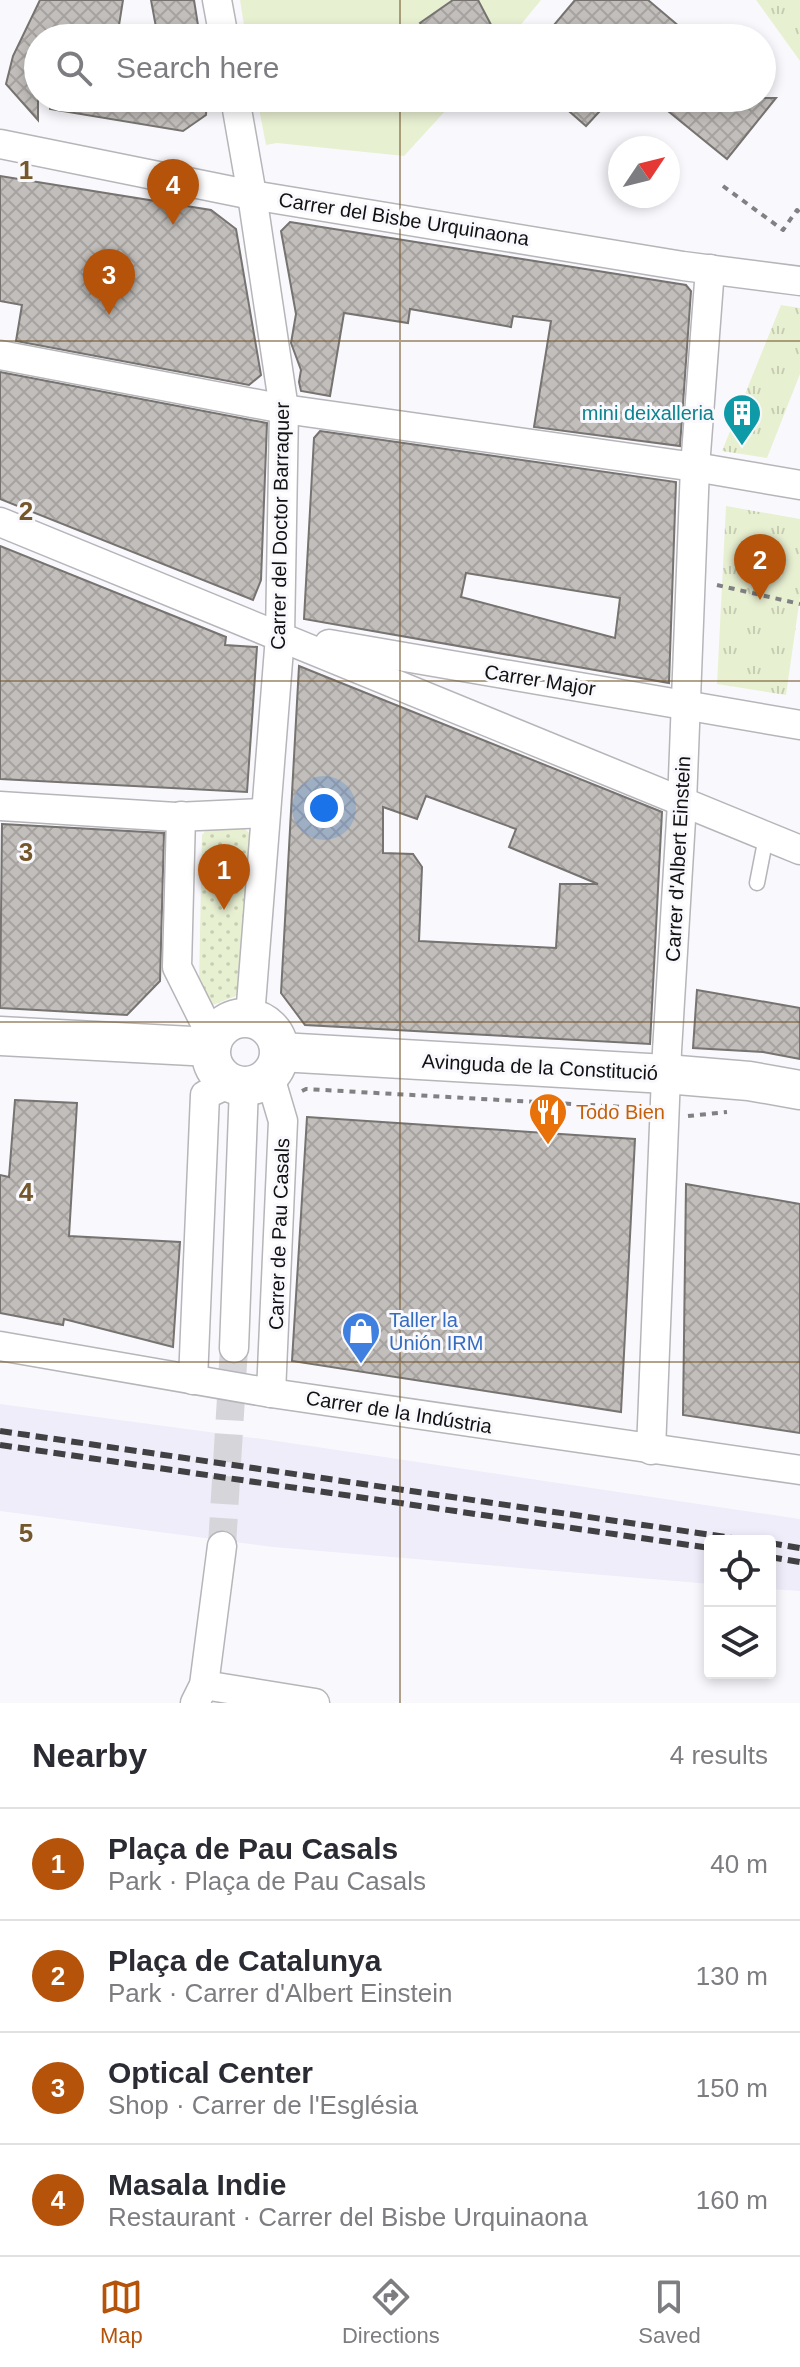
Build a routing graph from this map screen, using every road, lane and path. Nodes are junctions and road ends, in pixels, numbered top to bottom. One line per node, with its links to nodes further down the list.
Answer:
1 (217, 0): 2 (street)
2 (221, 24)
3 (237, 112): 6 (street, Carrer del Doctor Barraquer)
4 (3, 143): 6 (street, Carrer del Bisbe Urquinaona)
5 (723, 186): 7 (path)
6 (252, 195): 8 (street, Carrer del Bisbe Urquinaona); 11 (street, Carrer del Doctor Barraquer)
7 (800, 213)
8 (710, 269): 9 (street, Carrer del Bisbe Urquinaona); 12 (street, Carrer d'Albert Einstein)
9 (800, 281)
10 (0, 355): 11 (street)
11 (284, 409): 12 (street); 17 (street, Carrer del Doctor Barraquer)
12 (695, 467): 13 (street); 18 (street, Carrer d'Albert Einstein)
13 (800, 485)
14 (0, 522): 17 (street)
15 (711, 584): 16 (path)
16 (800, 604)
17 (280, 636): 18 (street, Carrer Major); 20 (street); 22 (street, Carrer del Doctor Barraquer)
18 (687, 704): 19 (street, Carrer Major); 20 (street, Carrer d'Albert Einstein)
19 (800, 725)
20 (682, 803): 24 (street); 30 (street, Carrer d'Albert Einstein)
21 (0, 806): 23 (street)
22 (264, 813): 23 (street); 27 (street, Carrer del Doctor Barraquer)
23 (181, 816): 29 (street)
24 (766, 837): 25 (street); 26 (lane)
25 (800, 850)
26 (757, 883)
27 (250, 1017): 29 (street); 31 (street)
28 (0, 1036): 29 (street)
29 (213, 1040): 31 (street)
30 (666, 1074): 31 (street, Avinguda de la Constitució); 32 (street, Avinguda de la Constitució); 34 (street, Carrer d'Albert Einstein)
31 (260, 1080): 34 (path, Avinguda de la Constitució); 36 (street, Carrer de Pau Casals); 37 (street); 38 (street, Carrer de Pau Casals)
32 (800, 1090)
33 (732, 1112): 34 (path, Avinguda de la Constitució)
34 (665, 1117): 39 (street, Carrer d'Albert Einstein)
35 (0, 1346): 37 (street, Carrer de la Indústria)
36 (234, 1348)
37 (193, 1380): 38 (street, Carrer de la Indústria)
38 (271, 1393): 39 (street, Carrer de la Indústria)
39 (651, 1450): 40 (street, Carrer de la Indústria)
40 (800, 1470)
41 (222, 1546): 42 (street)
42 (200, 1694): 43 (street)
43 (315, 1703)

